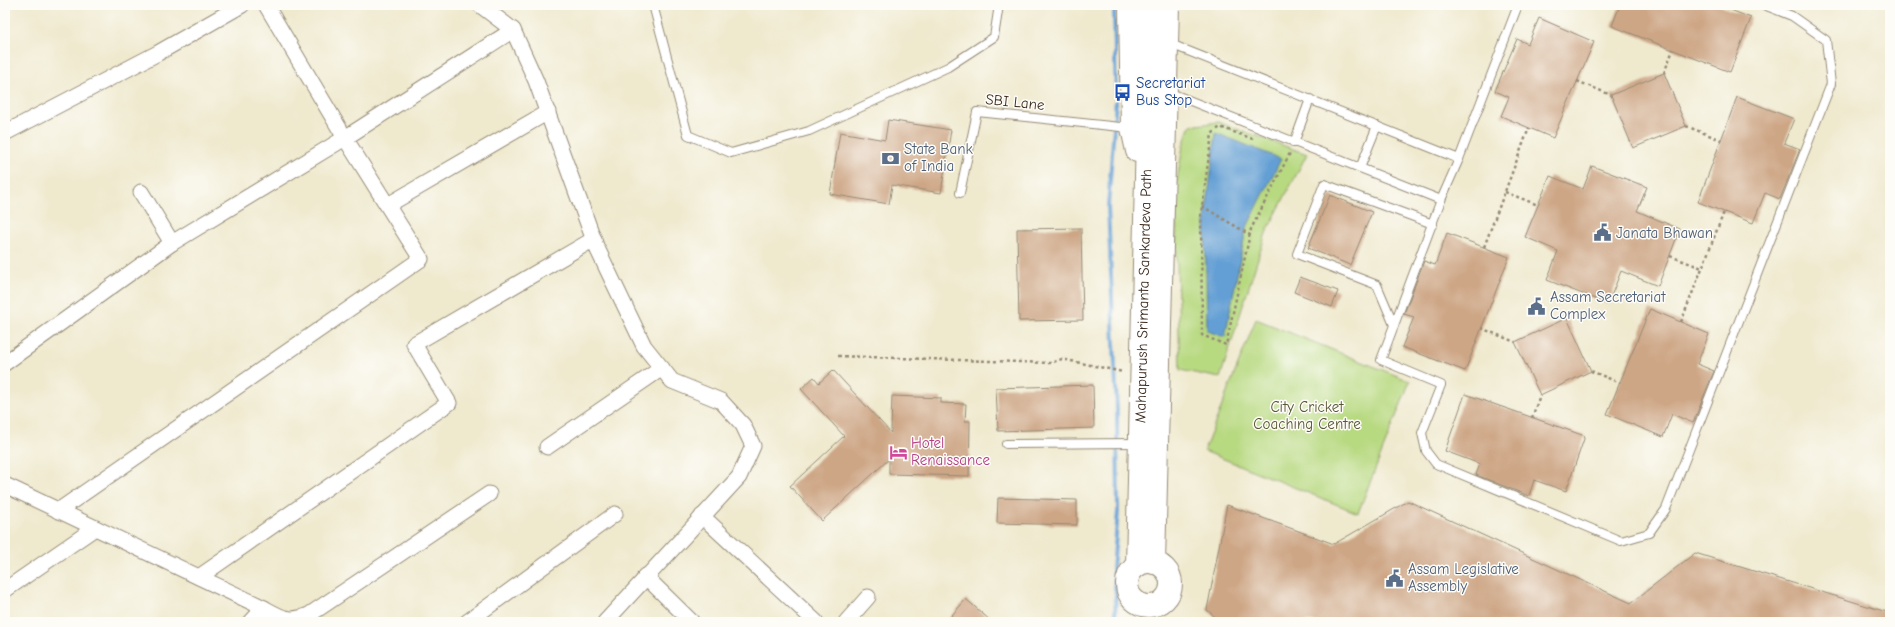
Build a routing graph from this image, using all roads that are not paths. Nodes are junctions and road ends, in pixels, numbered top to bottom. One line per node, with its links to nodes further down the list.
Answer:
1 (242, 5): 18 (street)
2 (266, 5): 19 (street)
3 (480, 5): 11 (street)
4 (654, 5): 5 (lane)
5 (999, 5)
6 (1130, 5): 17 (main road, Mahapurush Srimanta Sankardeva Path)
7 (1150, 5): 12 (main road)
8 (1168, 5): 12 (main road, Mahapurush Srimanta Sankardeva Path)
9 (1518, 5): 21 (lane)
10 (1769, 6): 31 (lane)
11 (513, 30): 15 (street); 19 (street)
12 (1158, 40): 13 (main road, Mahapurush Srimanta Sankardeva Path); 14 (lane); 23 (main road)
13 (1167, 91): 20 (lane); 43 (main road, Mahapurush Srimanta Sankardeva Path)
14 (1310, 100): 16 (lane); 20 (lane)
15 (548, 112): 27 (street); 29 (street)
16 (1377, 126): 21 (lane); 22 (lane)
17 (1126, 128): 23 (main road, Mahapurush Srimanta Sankardeva Path); 25 (lane, SBI Lane)
18 (5, 133)
19 (345, 138): 27 (street); 30 (street)
20 (1294, 142): 22 (lane)
21 (1459, 159): 26 (lane)
22 (1360, 168): 26 (lane)
23 (1147, 170): 34 (main road, Mahapurush Srimanta Sankardeva Path)
24 (141, 192): 30 (street)
25 (960, 193)
26 (1441, 200): 28 (lane)
27 (388, 205): 39 (street)
28 (1433, 224): 31 (lane); 31 (lane)
29 (594, 239): 33 (street); 45 (street)
30 (172, 243): 32 (street)
31 (1394, 324)
32 (5, 363)
33 (662, 368): 36 (street); 41 (street)
34 (1133, 443): 35 (lane); 43 (main road, Mahapurush Srimanta Sankardeva Path)
35 (1006, 444)
36 (547, 447)
37 (5, 485): 39 (street)
38 (488, 494): 48 (street)
39 (58, 510): 42 (street)
40 (615, 514): 51 (street)
41 (702, 516): 44 (street); 54 (street)
42 (95, 528): 45 (street); 46 (street)
43 (1145, 564): 49 (main road); 49 (main road)
44 (645, 576): 52 (street); 53 (street)
45 (199, 577): 48 (street)
46 (5, 590)
47 (868, 597): 55 (street)
48 (264, 608): 50 (street)
49 (1146, 612)
50 (251, 622)
51 (467, 622)
52 (605, 622)
53 (692, 622)
54 (816, 622)
55 (846, 622)

